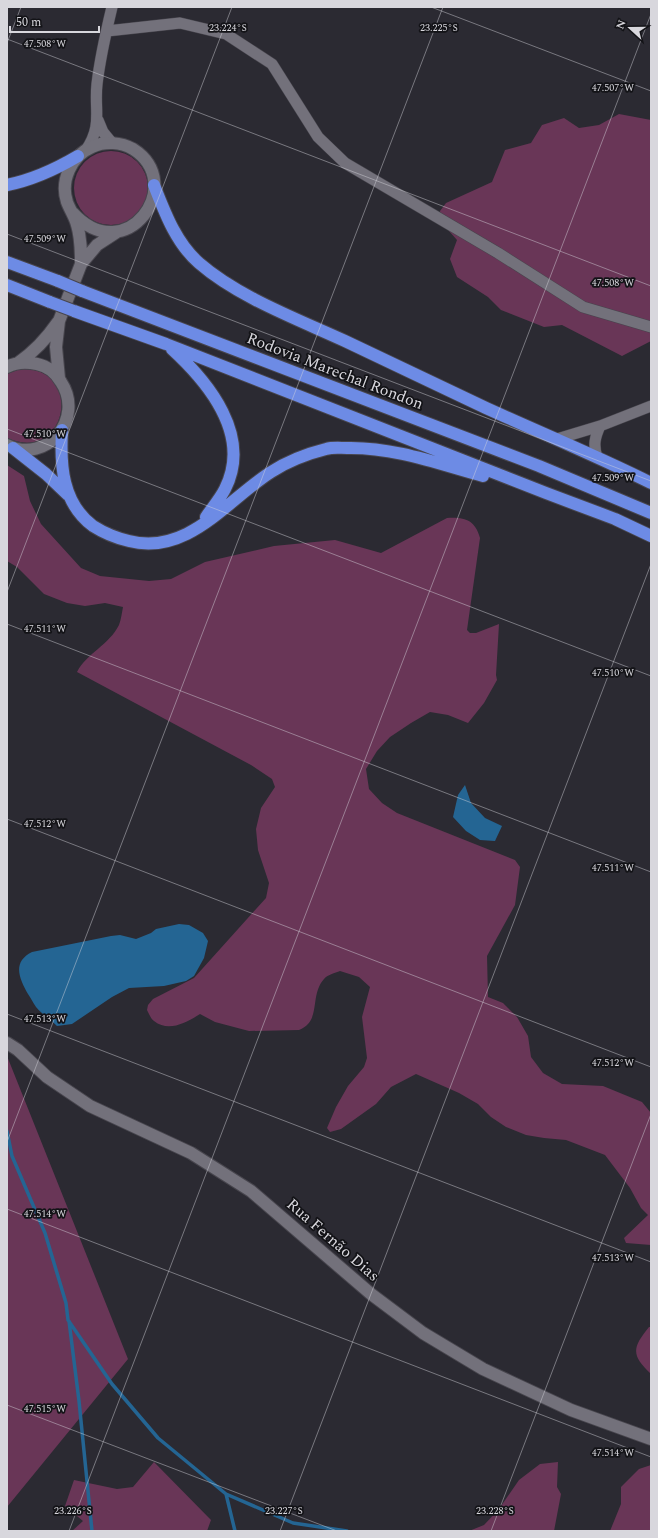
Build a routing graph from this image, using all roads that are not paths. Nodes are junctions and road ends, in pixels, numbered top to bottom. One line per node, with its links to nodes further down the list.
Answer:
1 (112, 7): 2 (street)
2 (107, 31): 3 (street); 14 (street)
3 (98, 120): 4 (street); 5 (street)
4 (112, 143): 5 (street); 7 (street)
5 (82, 153): 6 (highway); 8 (street)
6 (7, 185)
7 (154, 185): 9 (street); 21 (highway)
8 (73, 213): 9 (street); 11 (street)
9 (117, 232): 11 (street)
10 (7, 262): 27 (highway, Rodovia Marechal Rondon, bridge)
11 (81, 264): 13 (street)
12 (7, 285): 15 (highway, bridge)
13 (59, 321): 16 (street); 17 (street)
14 (651, 327)
15 (166, 344): 25 (highway); 28 (highway)
16 (10, 365): 17 (street)
17 (59, 378): 20 (street)
18 (651, 406): 19 (street)
19 (600, 426): 21 (street); 23 (street)
20 (62, 430): 22 (street); 26 (highway)
21 (557, 438): 23 (highway)
22 (10, 447): 26 (highway)
23 (597, 457): 24 (highway)
24 (651, 483)
25 (546, 493): 28 (highway); 29 (highway)
26 (69, 496): 28 (highway)
27 (651, 513)
28 (199, 527)
29 (651, 536)
30 (7, 1043): 31 (street, Rua Fernão Dias)
31 (651, 1439)

